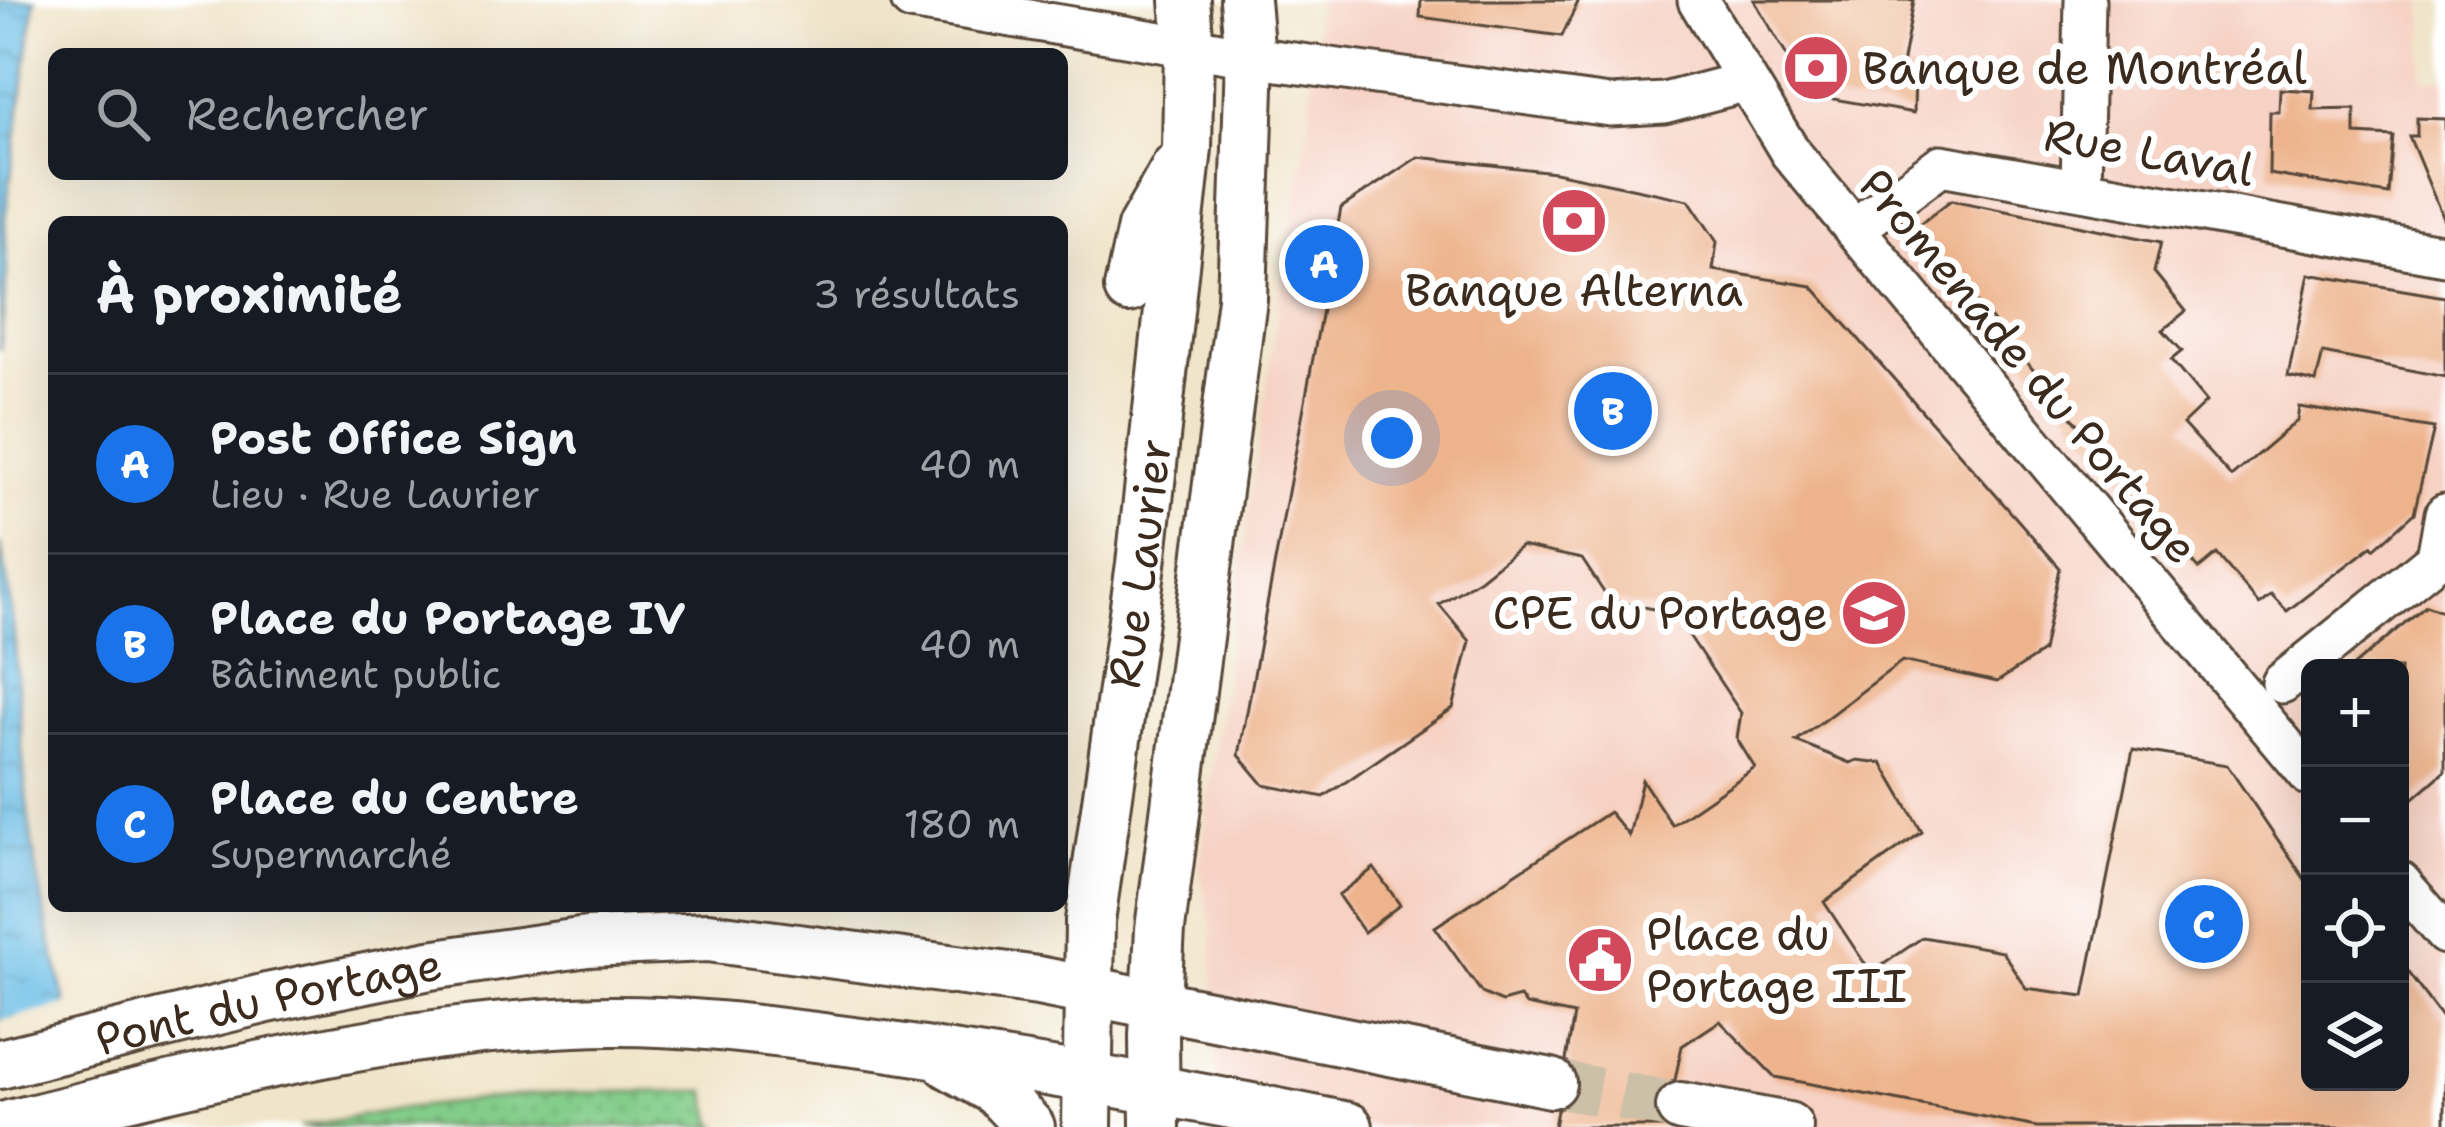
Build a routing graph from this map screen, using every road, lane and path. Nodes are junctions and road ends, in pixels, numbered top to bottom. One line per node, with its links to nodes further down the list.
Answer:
1 (911, 0): 5 (street)
2 (1245, 0): 6 (main road, Rue Laurier)
3 (1698, 0): 7 (street, Promenade du Portage)
4 (2085, 0): 9 (street)
5 (1187, 24): 6 (street); 8 (main road, Rue Laurier)
6 (1250, 57): 7 (street); 20 (main road, Rue Laurier)
7 (1744, 82): 10 (street, Promenade du Portage)
8 (1187, 148): 12 (main road); 19 (main road, Rue Laurier)
9 (2080, 189): 10 (street, Rue Laval); 11 (street, Rue Laval)
10 (1854, 229): 16 (street, Promenade du Portage)
11 (2445, 255)
12 (1130, 288)
13 (2445, 514): 14 (street)
14 (2441, 558): 15 (street)
15 (2282, 683)
16 (2302, 767)
17 (2409, 892): 18 (street)
18 (2445, 934)
19 (1088, 990): 20 (main road, Pont du Portage); 21 (main road, Pont du Portage); 23 (main road, Rue Laurier)
20 (1155, 1005): 24 (main road, Pont du Portage); 25 (main road, Rue Laurier)
21 (0, 1064)
22 (989, 1074): 23 (main road, Pont du Portage); 27 (main road, Pont du Portage); 28 (main road)
23 (1088, 1076): 25 (main road, Pont du Portage); 29 (main road, Rue Laurier)
24 (1551, 1083)
25 (1154, 1107): 30 (main road, Pont du Portage)
26 (1681, 1107): 31 (main road)
27 (2, 1127)
28 (1030, 1127)
29 (1088, 1127)
30 (1348, 1127)
31 (1788, 1127)

